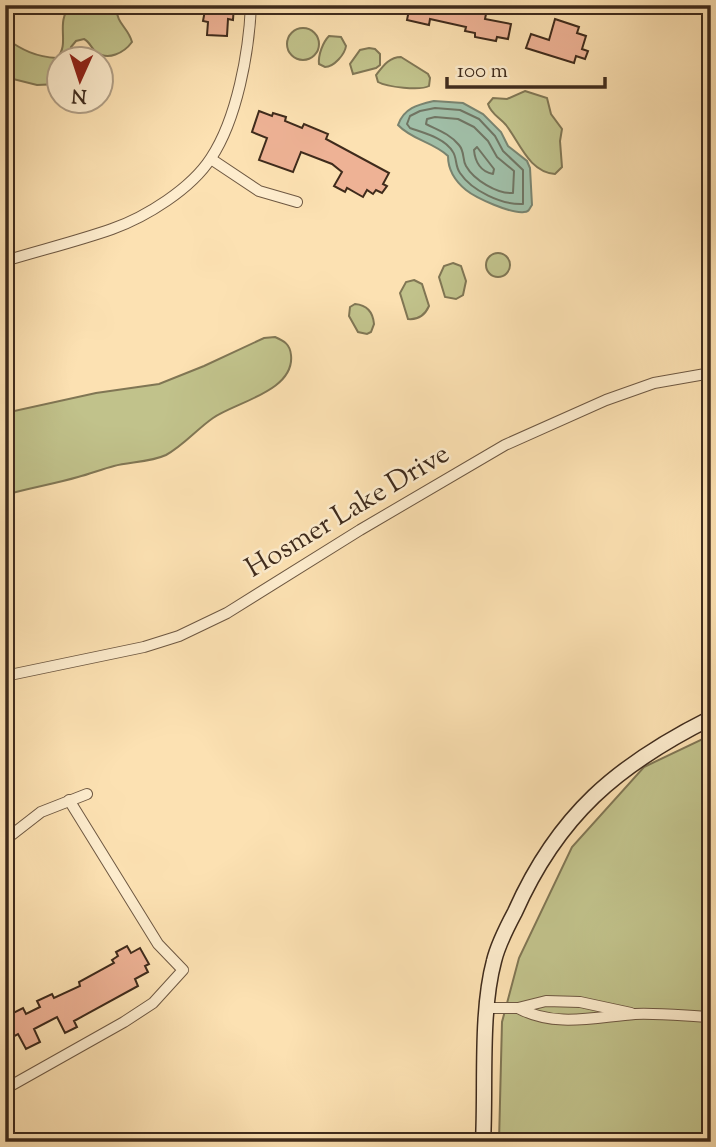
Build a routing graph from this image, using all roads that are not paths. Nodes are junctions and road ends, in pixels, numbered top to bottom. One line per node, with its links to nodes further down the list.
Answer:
1 (251, 5): 2 (street)
2 (211, 159): 3 (street); 4 (street)
3 (297, 202)
4 (5, 261)
5 (711, 373): 6 (street, Hosmer Lake Drive)
6 (5, 676)
7 (711, 718): 11 (street)
8 (86, 794): 9 (street)
9 (69, 800): 10 (street); 15 (street)
10 (5, 840)
11 (487, 1008): 12 (street); 16 (street)
12 (518, 1008): 13 (street); 13 (street)
13 (635, 1014): 14 (street)
14 (711, 1017)
15 (5, 1089)
16 (483, 1142)

